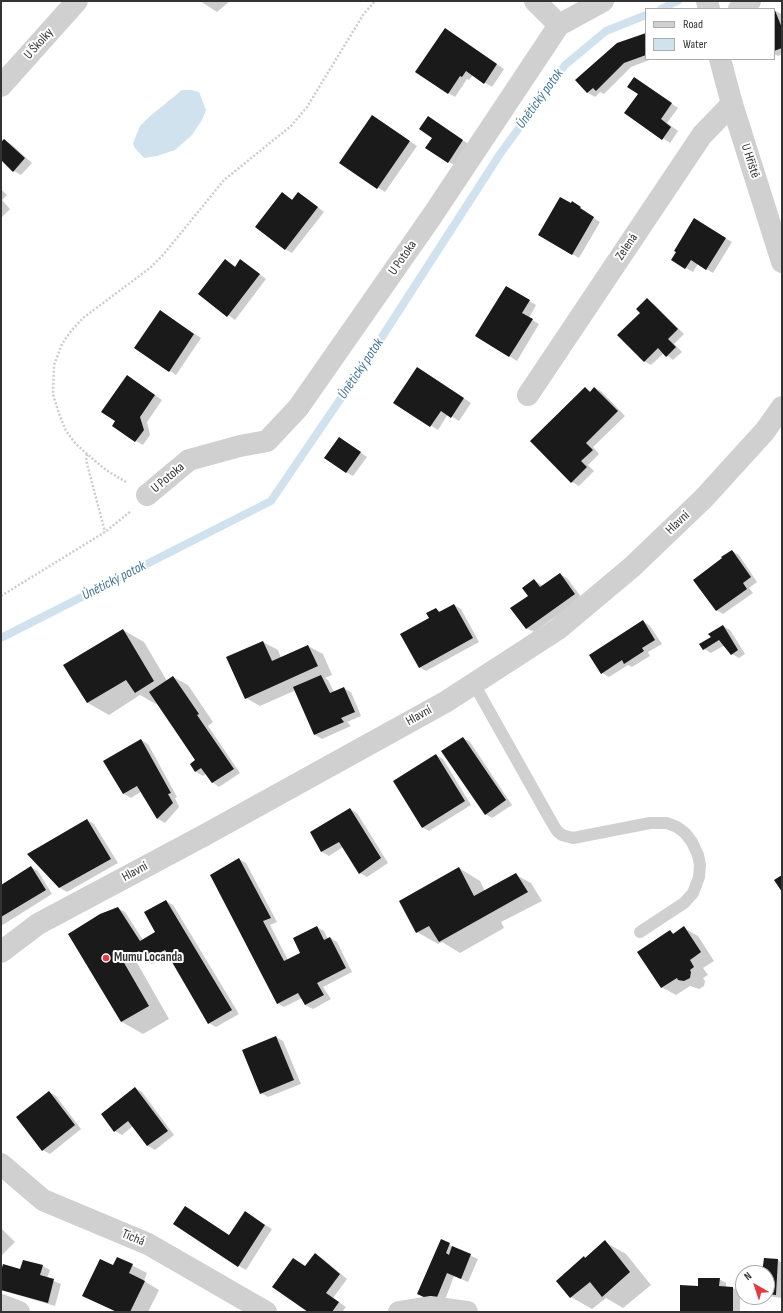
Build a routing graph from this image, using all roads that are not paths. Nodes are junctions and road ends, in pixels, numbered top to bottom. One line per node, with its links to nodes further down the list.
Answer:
1 (77, 1): 8 (street, U Školky)
2 (535, 1): 6 (street)
3 (603, 1): 6 (street, U Potoka)
4 (750, 1): 5 (street)
5 (740, 8)
6 (559, 25): 13 (street, U Potoka)
7 (720, 60): 9 (street, U Hřiště)
8 (1, 86)
9 (732, 104): 10 (street, U Hřiště); 11 (street, Zelená)
10 (782, 262)
11 (528, 395)
12 (782, 407): 14 (street, Hlavní)
13 (147, 495)
14 (474, 684): 15 (lane); 16 (street, Hlavní)
15 (640, 932)
16 (1, 952)
17 (1, 1164): 20 (street, Tichá)
18 (1, 1305): 19 (street)
19 (18, 1312)
20 (266, 1312)
21 (399, 1312): 22 (street)
22 (466, 1312)

